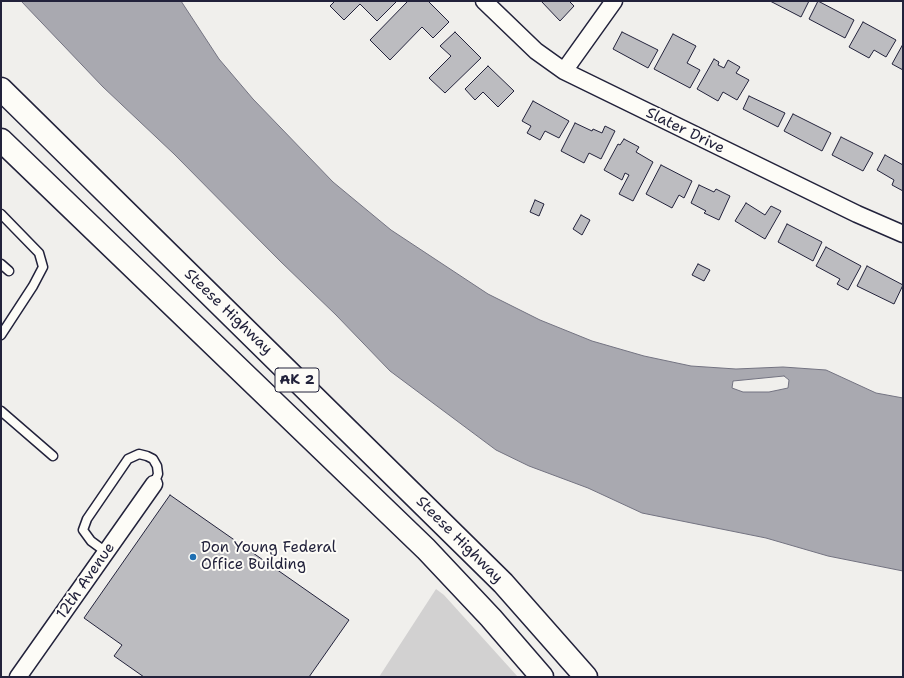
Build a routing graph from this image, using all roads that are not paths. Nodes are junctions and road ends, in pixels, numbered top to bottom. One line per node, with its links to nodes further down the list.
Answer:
1 (484, 1): 3 (street, Slater Drive)
2 (614, 1): 3 (street)
3 (564, 71): 7 (street, Slater Drive)
4 (1, 89): 17 (highway, Steese Highway / AK 2)
5 (1, 140): 16 (highway, Steese Highway / AK 2)
6 (1, 214): 10 (lane)
7 (903, 234)
8 (1, 264): 9 (lane)
9 (9, 271)
10 (1, 335)
11 (1, 411): 12 (lane)
12 (53, 456)
13 (154, 484): 14 (street, 12th Avenue); 14 (lane)
14 (106, 552): 15 (street, 12th Avenue)
15 (18, 677)
16 (542, 677)
17 (586, 677)

